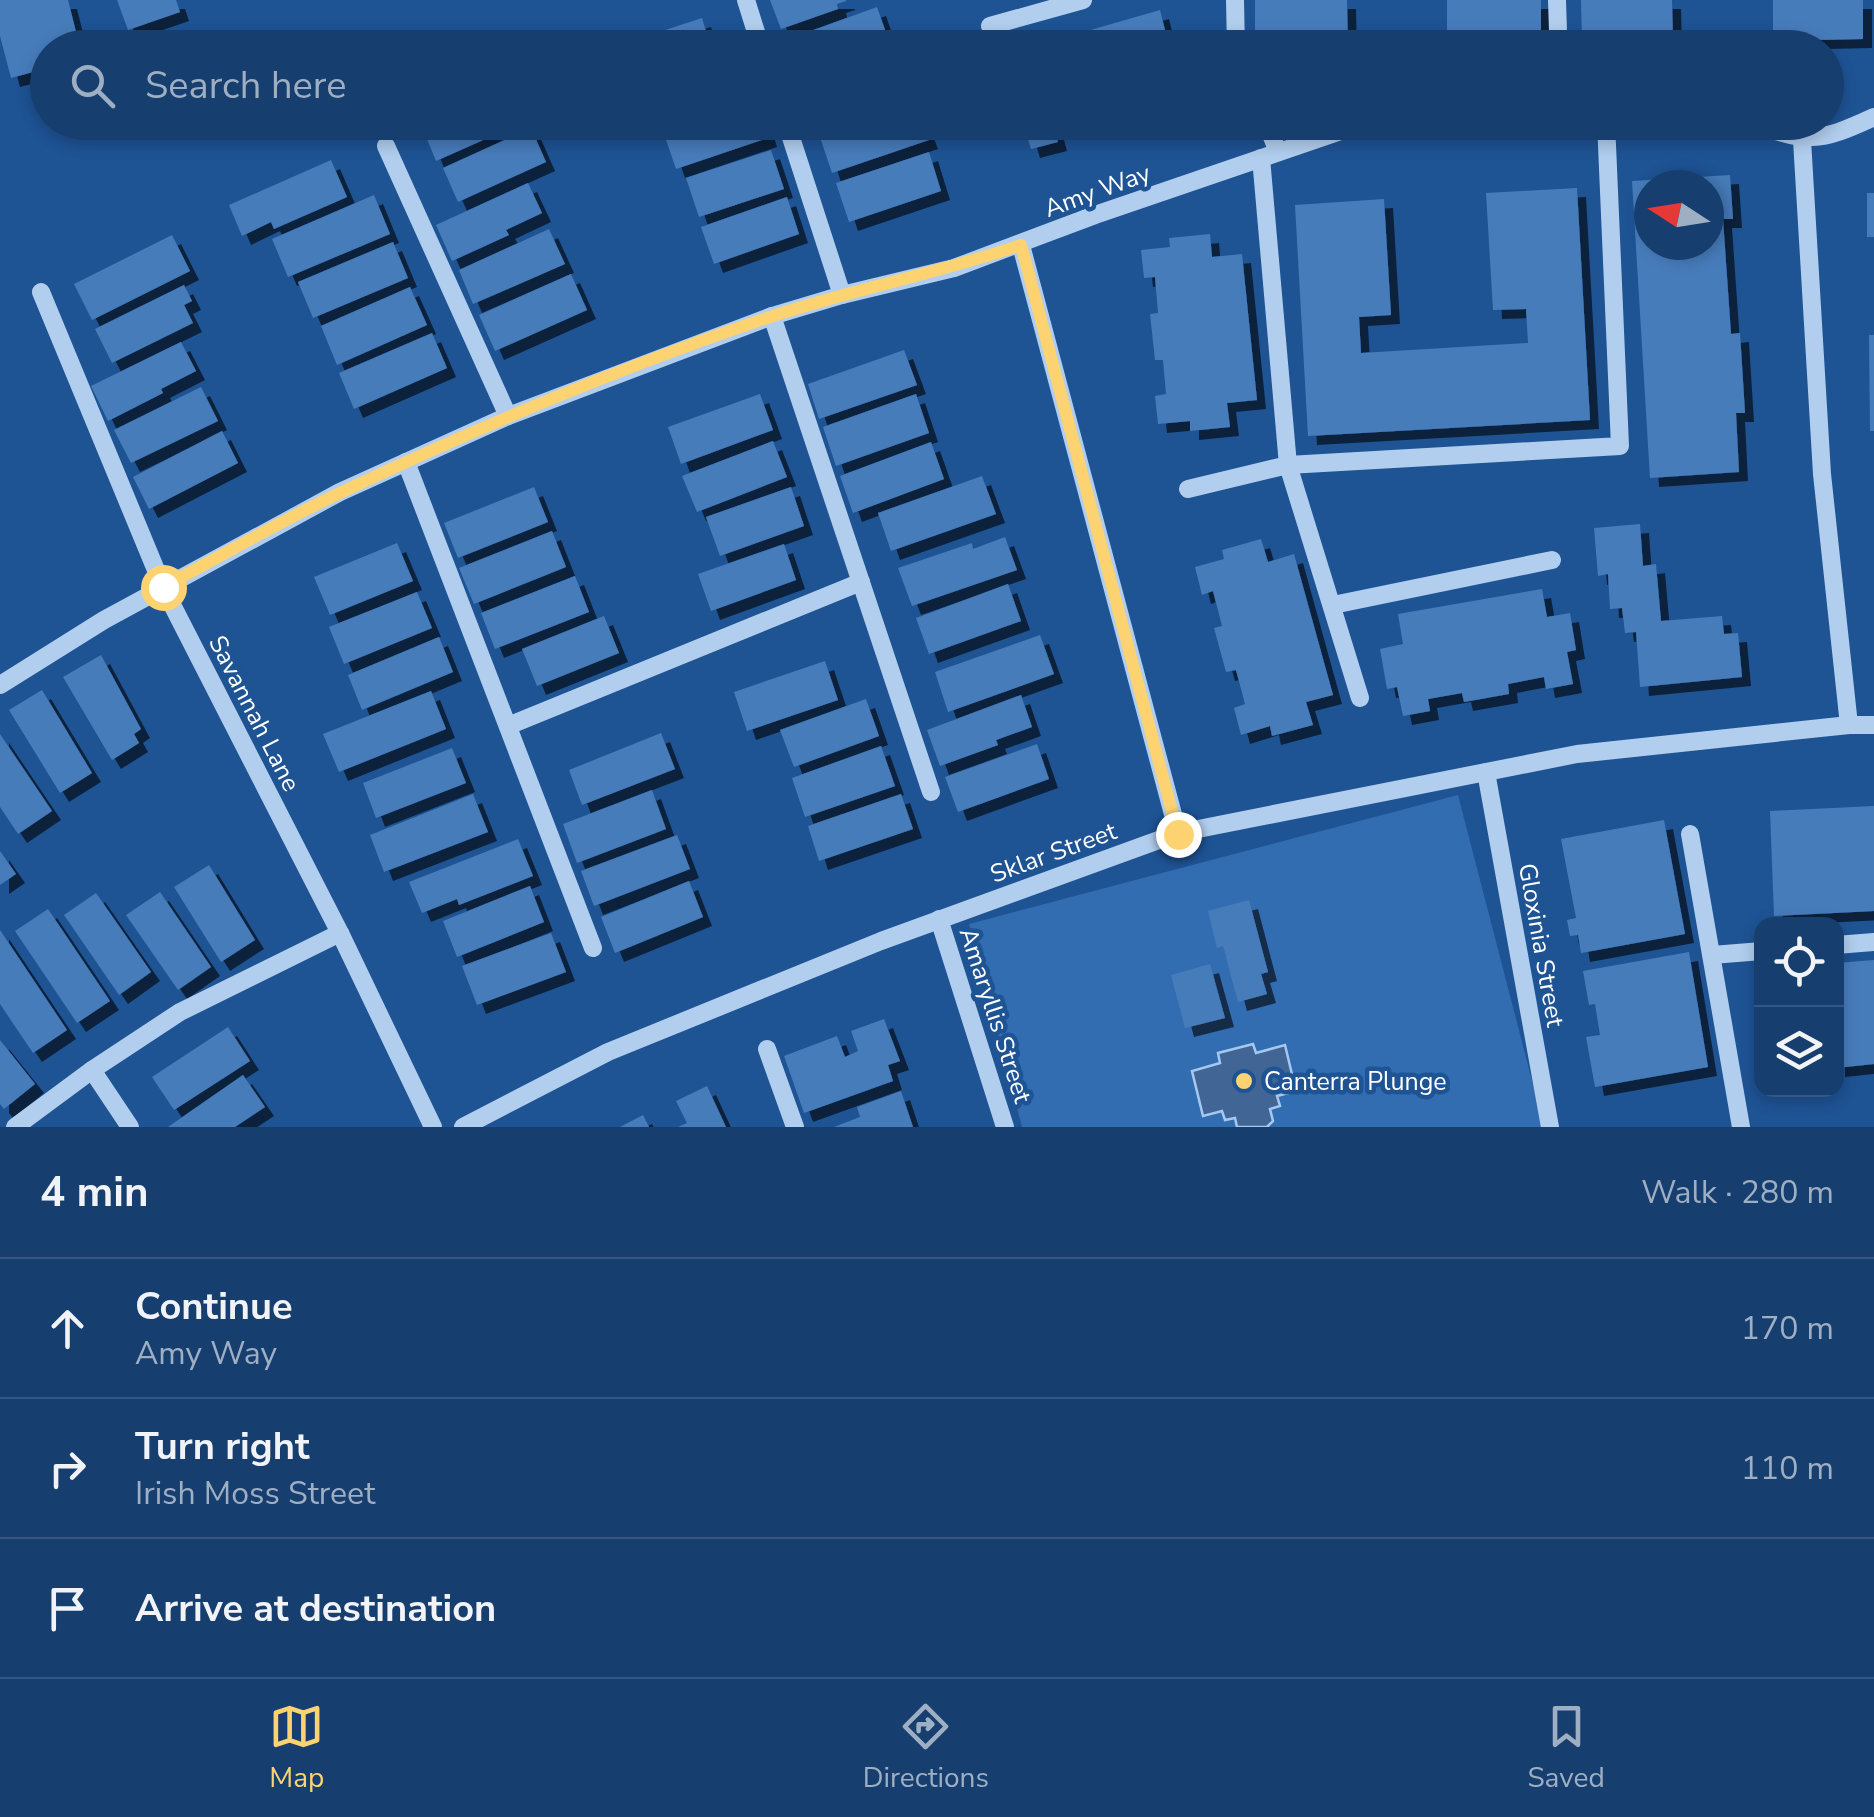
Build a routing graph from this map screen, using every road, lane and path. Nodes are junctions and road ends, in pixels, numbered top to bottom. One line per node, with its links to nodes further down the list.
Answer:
1 (746, 0): 6 (street)
2 (1083, 0): 5 (street)
3 (1235, 0): 7 (street)
4 (1557, 0): 8 (street)
5 (990, 26)
6 (755, 30)
7 (1236, 30)
8 (1558, 30)
9 (1874, 117): 10 (street)
10 (1844, 132)
11 (792, 140): 20 (street)
12 (1268, 140): 17 (street)
13 (1314, 140): 17 (street, Amy Way)
14 (1607, 140): 24 (street)
15 (1802, 140): 32 (street)
16 (386, 146): 22 (street)
17 (1269, 155): 18 (street, Amy Way); 24 (street)
18 (1021, 245): 20 (street, Amy Way); 37 (street)
19 (41, 292): 28 (street, Savannah Lane)
20 (842, 295): 21 (street, Amy Way)
21 (772, 316): 22 (street, Amy Way); 27 (street)
22 (508, 416): 23 (street, Amy Way)
23 (406, 462): 28 (street, Amy Way); 34 (street)
24 (1288, 464): 25 (street); 29 (street)
25 (1188, 490)
26 (1552, 560): 29 (street)
27 (861, 582): 34 (street); 36 (street)
28 (163, 587): 30 (street, Amy Way); 40 (street, Savannah Lane)
29 (1333, 606): 31 (street)
30 (0, 685)
31 (1360, 698)
32 (1848, 725): 33 (street, Sklar Street); 35 (street, Sklar Street)
33 (1874, 725)
34 (508, 726): 43 (street)
35 (1486, 772): 37 (street, Sklar Street); 54 (street, Gloxinia Street)
36 (931, 792)
37 (1178, 834): 39 (street, Sklar Street)
38 (1690, 834): 45 (street)
39 (939, 919): 51 (street, Sklar Street); 53 (street, Amaryllis Street)
40 (340, 933): 47 (street); 50 (street, Savannah Lane)
41 (1874, 942): 42 (street)
42 (1844, 944)
43 (593, 948)
44 (1754, 952): 45 (street)
45 (1712, 956): 55 (street)
46 (767, 1049): 52 (street)
47 (92, 1070): 48 (street); 49 (street)
48 (15, 1127)
49 (130, 1127)
50 (433, 1127)
51 (463, 1127)
52 (795, 1127)
53 (1006, 1127)
54 (1550, 1127)
55 (1741, 1127)

